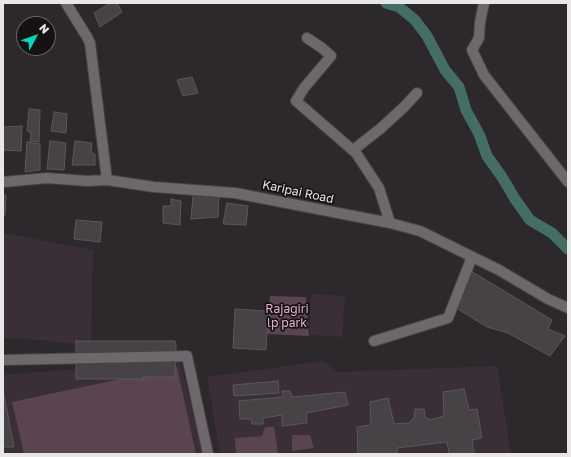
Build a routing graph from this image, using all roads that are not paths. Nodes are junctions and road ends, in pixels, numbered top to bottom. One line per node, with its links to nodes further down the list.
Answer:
1 (66, 3): 6 (street)
2 (484, 3): 8 (street)
3 (307, 38): 5 (street)
4 (417, 93): 5 (street)
5 (352, 150): 9 (street)
6 (107, 180): 7 (street, Karipai Road); 9 (street, Karipai Road)
7 (3, 182)
8 (568, 182)
9 (390, 223): 10 (street, Karipai Road)
10 (472, 257): 11 (street, Karipai Road); 12 (street)
11 (568, 308)
12 (374, 341)
13 (3, 360): 14 (street)
14 (208, 454)

